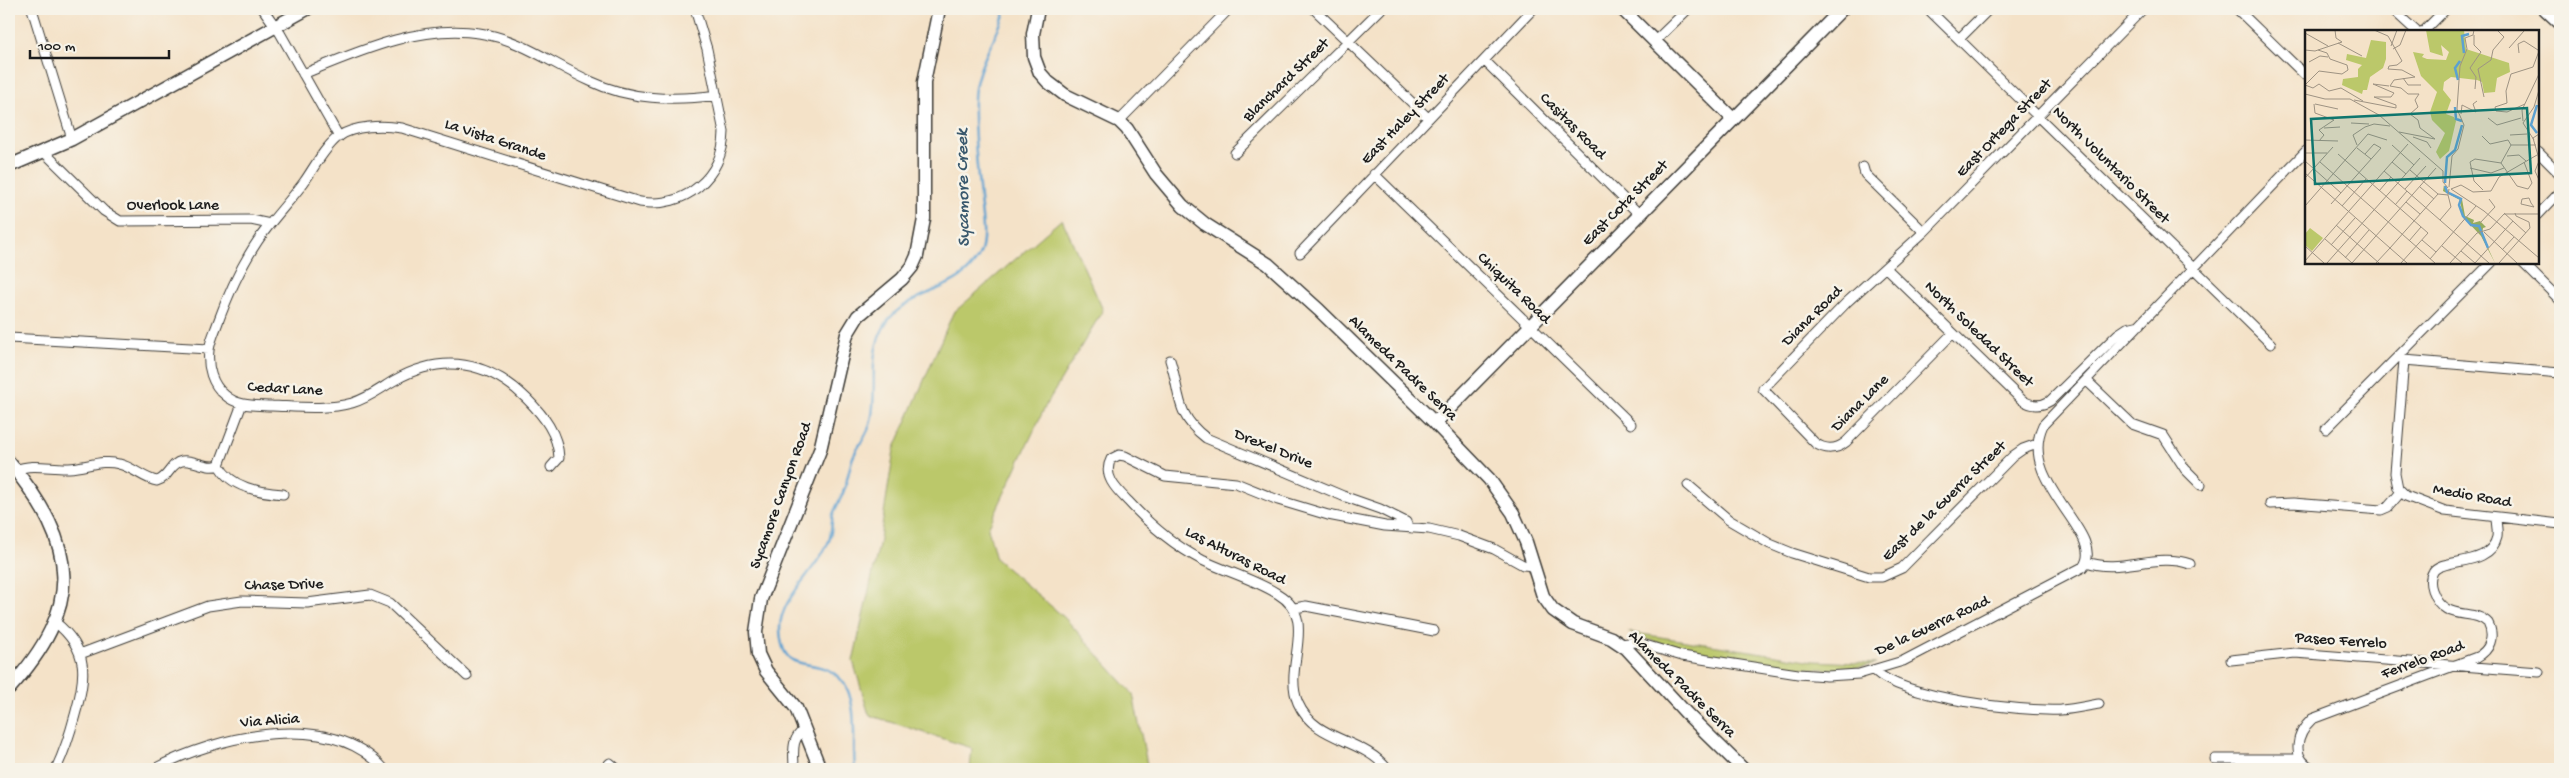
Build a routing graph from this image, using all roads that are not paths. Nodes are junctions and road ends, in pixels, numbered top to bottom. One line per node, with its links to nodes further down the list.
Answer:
1 (32, 9): 37 (street)
2 (263, 9): 22 (street)
3 (307, 9): 22 (street)
4 (695, 9): 31 (street, La Vista Grande)
5 (939, 9): 99 (street, Sycamore Canyon Road)
6 (1038, 9): 35 (street, Alameda Padre Serra)
7 (1229, 9): 35 (street)
8 (1314, 9): 26 (street)
9 (1381, 9): 26 (street, Blanchard Street)
10 (1533, 9): 28 (street, East Haley Street)
11 (1622, 9): 27 (street)
12 (1688, 9): 27 (street)
13 (1842, 9): 34 (street, East Cota Street)
14 (1928, 9): 25 (street, North Voluntario Street)
15 (1989, 9): 25 (street)
16 (2143, 9): 32 (street, East Ortega Street)
17 (2237, 9): 30 (street)
18 (2392, 9): 23 (street)
19 (2446, 9): 24 (street)
20 (2545, 9): 21 (street)
21 (2560, 23)
22 (275, 27): 29 (street); 37 (street)
23 (2415, 30)
24 (2425, 30)
25 (1959, 39): 32 (street, North Voluntario Street)
26 (1349, 41): 33 (street); 40 (street, Blanchard Street)
27 (1656, 41): 34 (street)
28 (1485, 61): 33 (street, East Haley Street); 47 (street, Casitas Road)
29 (303, 74): 31 (street); 36 (street)
30 (2305, 75)
31 (717, 95): 36 (street, La Vista Grande)
32 (2039, 115): 50 (street, East Ortega Street); 55 (street, North Voluntario Street)
33 (1428, 118): 44 (street, East Haley Street)
34 (1733, 119): 47 (street, East Cota Street)
35 (1119, 121): 69 (street, Alameda Padre Serra)
36 (339, 136): 49 (street)
37 (72, 139): 38 (street)
38 (44, 152): 42 (street); 49 (street, Overlook Lane)
39 (2305, 152): 55 (street)
40 (1235, 153)
41 (2539, 153): 45 (street)
42 (9, 166)
43 (1863, 167): 50 (street)
44 (1374, 174): 51 (street, East Haley Street); 58 (street, Chiquita Road)
45 (2560, 174)
46 (2560, 192): 48 (street)
47 (1639, 214): 58 (street, East Cota Street)
48 (2539, 214)
49 (270, 224): 62 (street)
50 (1924, 232): 54 (street, East Ortega Street)
51 (1300, 253)
52 (2490, 264): 63 (street)
53 (2524, 264): 56 (street)
54 (1886, 268): 59 (street, North Soledad Street); 67 (street, Diana Road)
55 (2193, 268): 57 (street); 61 (street, North Voluntario Street)
56 (2560, 300)
57 (2140, 325): 59 (street, North Soledad Street); 66 (street)
58 (1530, 326): 69 (street, East Cota Street); 70 (street, Chiquita Road)
59 (1953, 333): 67 (street, Diana Lane)
60 (9, 338): 62 (street)
61 (2271, 344)
62 (209, 349): 68 (street, Cedar Lane)
63 (2402, 357): 65 (street); 71 (street); 78 (street)
64 (1170, 360): 83 (street, Drexel Drive)
65 (2560, 373)
66 (2086, 380): 72 (street); 77 (street)
67 (1764, 389)
68 (242, 404): 73 (street); 75 (street, Cedar Lane)
69 (1435, 423): 86 (street, Alameda Padre Serra)
70 (1631, 424)
71 (2326, 429)
72 (2037, 444): 76 (street, East de la Guerra Street); 84 (street)
73 (219, 465): 74 (street); 79 (street)
74 (12, 466): 88 (street)
75 (551, 467)
76 (1688, 485)
77 (2201, 485)
78 (2401, 492): 80 (street); 81 (street, Medio Road)
79 (283, 494)
80 (2270, 504)
81 (2496, 518): 82 (street, Medio Road); 93 (street, Ferrelo Road)
82 (2560, 524)
83 (1408, 527): 86 (street, Las Alturas Road); 87 (street, Las Alturas Road)
84 (2087, 562): 85 (street); 94 (street, De la Guerra Road)
85 (2190, 564)
86 (1534, 566): 90 (street, Alameda Padre Serra)
87 (1294, 608): 89 (street); 109 (street, Las Alturas Road)
88 (55, 622): 91 (street); 97 (street)
89 (1434, 631)
90 (1622, 644): 94 (street, De la Guerra Road); 110 (street, Alameda Padre Serra)
91 (80, 654): 96 (street, Chase Drive); 102 (street)
92 (2231, 660): 93 (street, Paseo Ferrelo)
93 (2454, 666): 95 (street, Paseo Ferrelo); 100 (street, Ferrelo Road)
94 (1875, 671): 98 (street)
95 (2539, 672)
96 (467, 676)
97 (9, 689)
98 (2099, 704)
99 (805, 729): 107 (street); 108 (street, Sycamore Canyon Road)
100 (2300, 759): 101 (street); 111 (street)
101 (2215, 760)
102 (56, 769)
103 (154, 769): 104 (street, Via Alicia)
104 (384, 769)
105 (604, 769): 106 (street)
106 (617, 769)
107 (794, 769)
108 (820, 769)
109 (1387, 769)
110 (1743, 769)
111 (2314, 769)

